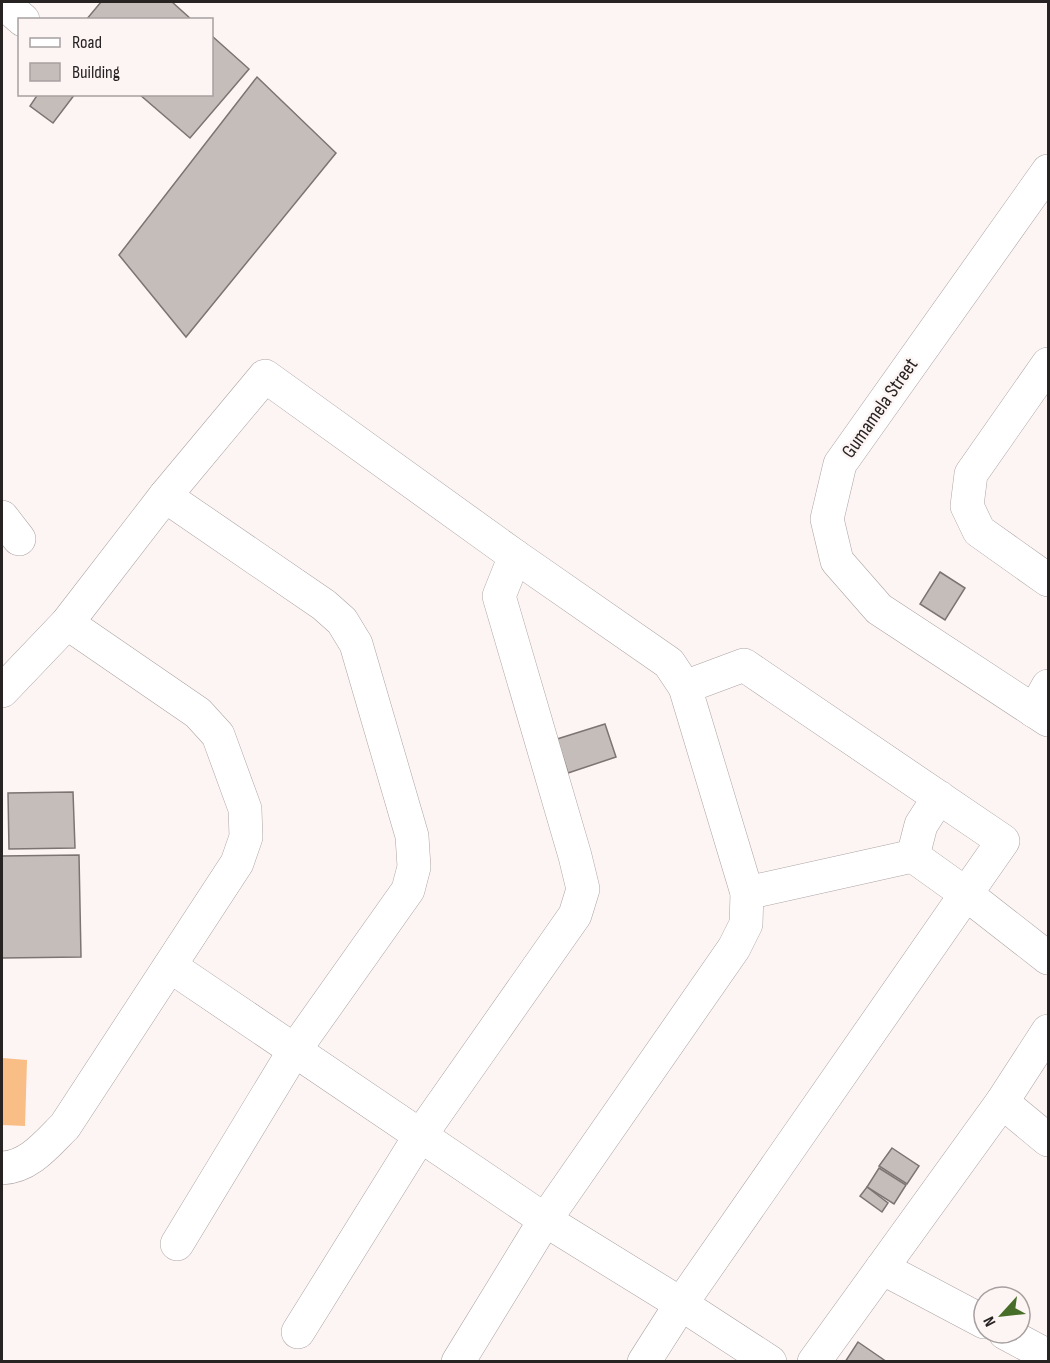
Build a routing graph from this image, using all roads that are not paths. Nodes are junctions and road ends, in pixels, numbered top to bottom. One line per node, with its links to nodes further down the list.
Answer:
1 (2, 2): 2 (street)
2 (21, 18)
3 (1048, 171): 11 (street, Gumamela Street)
4 (1048, 364): 7 (street)
5 (165, 496): 6 (street); 8 (street); 19 (street)
6 (515, 556): 9 (street); 21 (street)
7 (1048, 580)
8 (67, 622): 10 (street); 17 (street)
9 (685, 687): 12 (street); 14 (street)
10 (2, 691)
11 (1044, 706)
12 (939, 797): 13 (street); 15 (street)
13 (913, 856): 14 (street); 15 (street)
14 (747, 893): 24 (street)
15 (966, 894): 16 (street); 27 (street)
16 (1048, 958)
17 (170, 966): 19 (street); 23 (street)
18 (1048, 1031): 20 (street)
19 (294, 1051): 21 (street); 25 (street)
20 (1002, 1102): 22 (street); 26 (street)
21 (420, 1136): 24 (street); 29 (street)
22 (1048, 1140)
23 (2, 1168)
24 (545, 1220): 27 (street); 32 (street)
25 (177, 1244)
26 (882, 1268): 28 (street); 35 (street)
27 (681, 1304): 33 (street); 34 (street)
28 (972, 1316)
29 (298, 1332)
30 (1027, 1345): 31 (street)
31 (1048, 1356)
32 (458, 1362)
33 (644, 1362)
34 (770, 1362)
35 (814, 1362)

